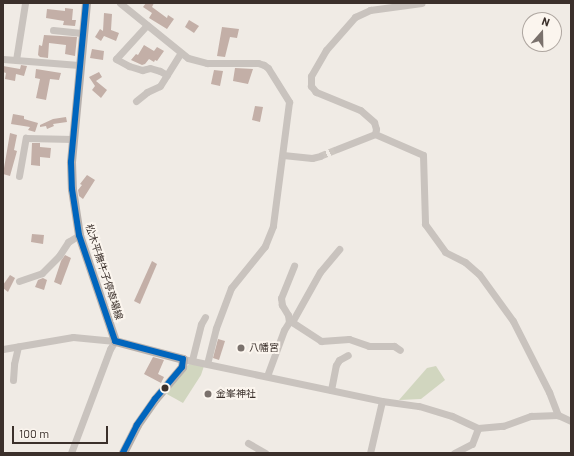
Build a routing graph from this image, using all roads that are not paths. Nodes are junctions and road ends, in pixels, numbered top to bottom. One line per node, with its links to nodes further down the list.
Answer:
1 (25, 3): 10 (street)
2 (86, 3): 7 (main road, 松木平撫牛子停車場線)
3 (120, 3): 5 (street)
4 (422, 3): 14 (street)
5 (147, 25): 8 (street); 12 (street)
6 (53, 30): 7 (street)
7 (84, 33): 11 (main road, 松木平撫牛子停車場線)
8 (181, 53): 12 (street); 17 (street)
9 (3, 59): 10 (street)
10 (16, 60): 11 (street)
11 (79, 65): 15 (main road, 松木平撫牛子停車場線)
12 (167, 75): 13 (street)
13 (136, 101)
14 (375, 134): 16 (street); 37 (street)
15 (73, 139): 19 (street); 20 (main road, 松木平撫牛子停車場線)
16 (337, 150)
17 (283, 155): 18 (street); 32 (street)
18 (320, 156)
19 (19, 176)
20 (79, 235): 23 (street); 26 (main road, 松木平撫牛子停車場線)
21 (339, 249): 25 (street)
22 (294, 266): 25 (street)
23 (19, 281)
24 (205, 317): 31 (street)
25 (291, 322): 29 (street); 33 (street)
26 (115, 341): 27 (street); 31 (main road); 41 (street)
27 (18, 346): 28 (street); 34 (street)
28 (3, 349)
29 (400, 350)
30 (348, 355): 35 (street)
31 (187, 360): 32 (street); 42 (main road)
32 (207, 363): 33 (street)
33 (267, 376): 35 (street)
34 (13, 380)
35 (331, 390): 36 (street)
36 (382, 401): 39 (street); 44 (street)
37 (558, 415): 38 (street); 39 (street)
38 (571, 421)
39 (478, 428): 45 (street)
40 (248, 443): 43 (street)
41 (71, 453)
42 (123, 453)
43 (264, 453)
44 (370, 453)
45 (454, 453)

